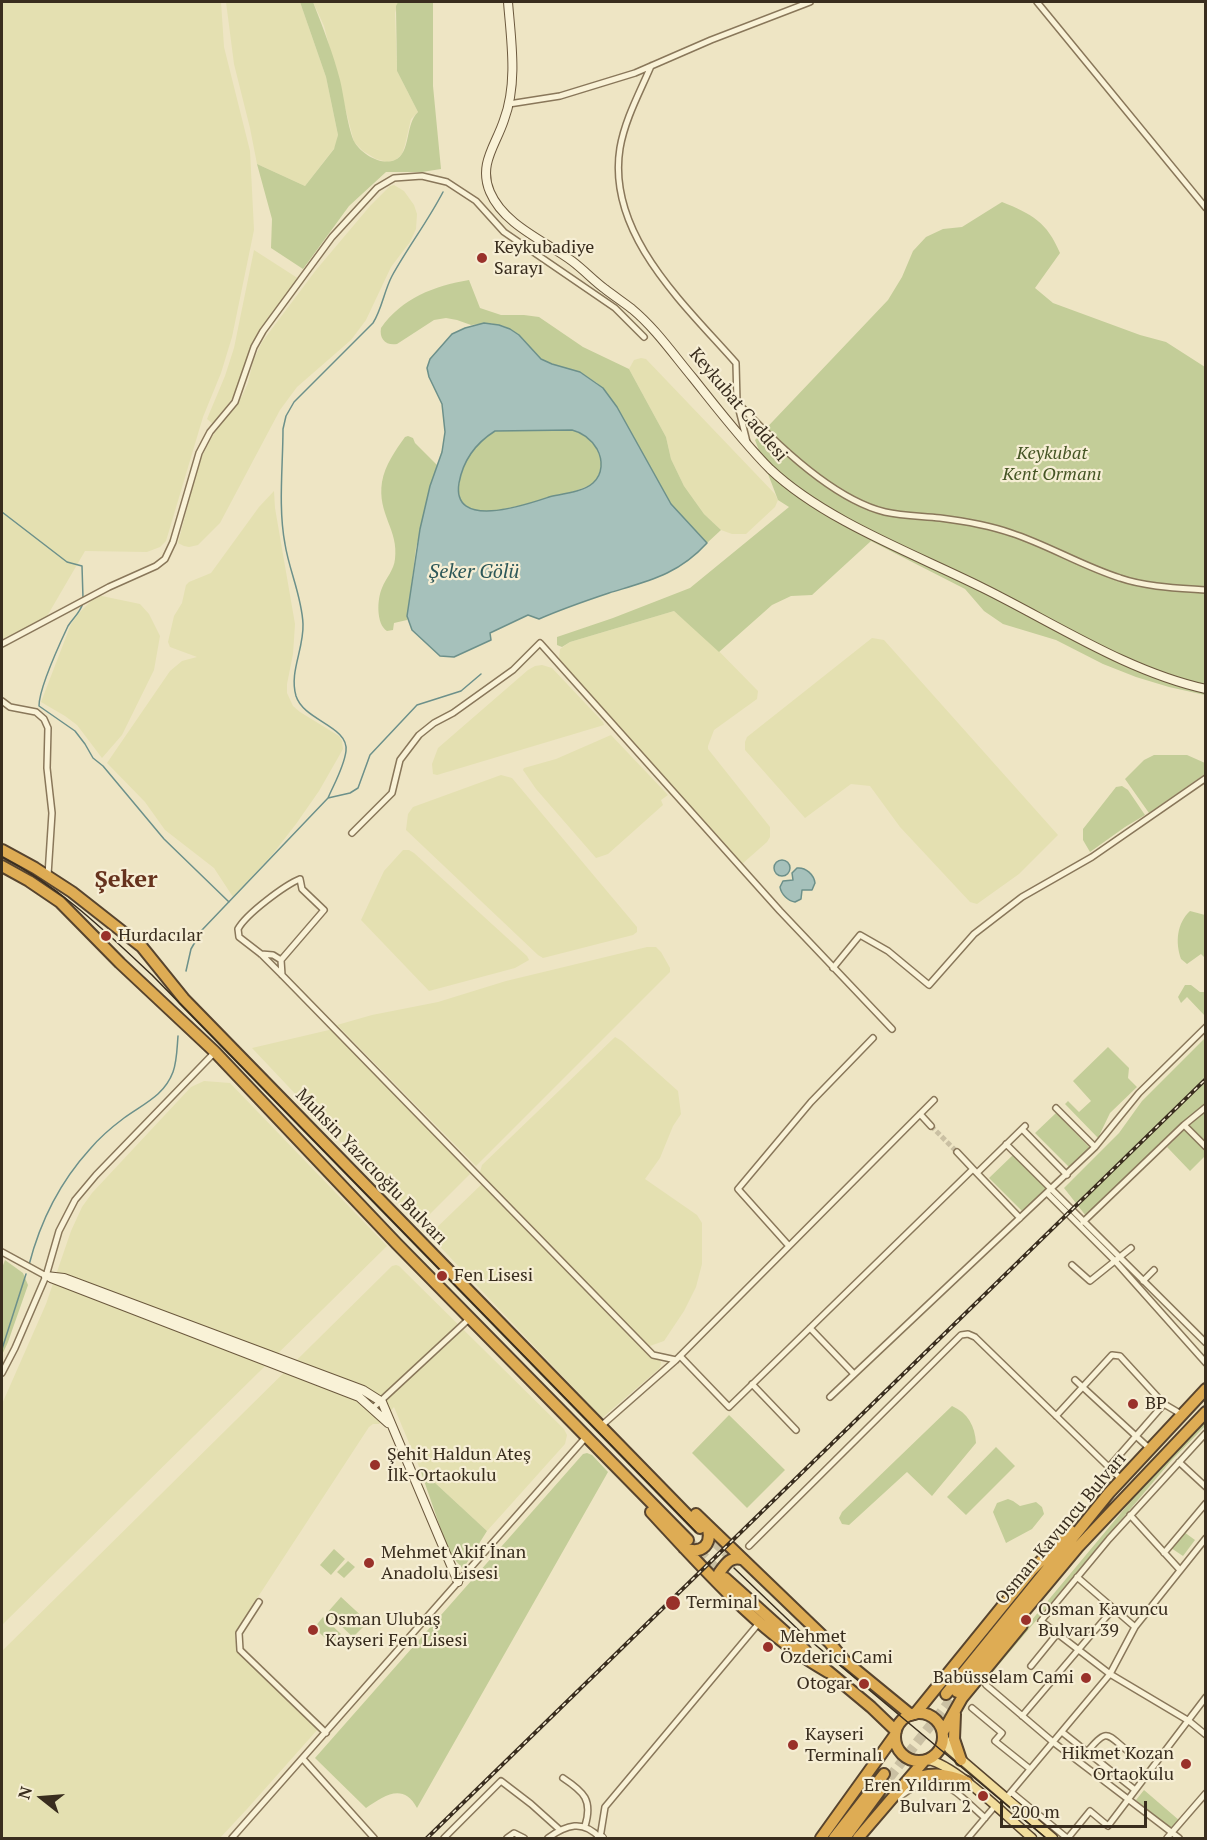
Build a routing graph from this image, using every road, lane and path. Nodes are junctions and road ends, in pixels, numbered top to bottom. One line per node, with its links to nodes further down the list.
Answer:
1 (508, 2): 5 (street, Keykubat Caddesi)
2 (810, 2): 4 (street)
3 (1037, 2): 6 (street)
4 (651, 66): 5 (street); 8 (street)
5 (509, 104): 9 (street, Keykubat Caddesi)
6 (1206, 208)
7 (644, 338): 11 (street)
8 (737, 402): 9 (street); 10 (street)
9 (747, 442): 12 (street, Keykubat Caddesi)
10 (1206, 590)
11 (2, 644)
12 (1206, 688)
13 (2, 701): 18 (street)
14 (1206, 778): 21 (street)
15 (352, 832): 21 (street)
16 (2, 850): 18 (highway, Muhsin Yazıcıoğlu Bulvarı)
17 (2, 866): 26 (highway, Muhsin Yazıcıoğlu Bulvarı)
18 (48, 876): 68 (highway, Muhsin Yazıcıoğlu Bulvarı)
19 (261, 954): 20 (street); 20 (street); 22 (street)
20 (281, 960): 22 (street)
21 (833, 968): 24 (street)
22 (282, 975): 53 (street)
23 (1206, 1028): 35 (street)
24 (892, 1029)
25 (873, 1038): 42 (street)
26 (215, 1052): 48 (street); 50 (highway, Muhsin Yazıcıoğlu Bulvarı)
27 (934, 1100): 30 (street)
28 (1206, 1107): 31 (street)
29 (1056, 1108): 35 (street)
30 (920, 1114): 32 (street); 42 (street)
31 (1184, 1125): 34 (street); 41 (street)
32 (931, 1126)
33 (1006, 1144): 37 (street); 38 (street); 39 (street)
34 (1206, 1147)
35 (1095, 1148): 38 (street)
36 (957, 1152): 37 (street)
37 (975, 1171): 40 (street); 51 (street)
38 (1066, 1174): 39 (street)
39 (1049, 1191): 40 (street); 41 (street); 45 (street)
40 (1019, 1219): 56 (street)
41 (1083, 1222): 45 (street)
42 (789, 1246): 53 (street)
43 (1131, 1248): 45 (street)
44 (2, 1252): 48 (street)
45 (1118, 1260): 46 (street); 49 (street); 54 (street)
46 (1072, 1265)
47 (1154, 1270): 49 (street)
48 (46, 1276): 55 (street); 62 (street); 64 (street)
49 (1143, 1281): 52 (street)
50 (470, 1318): 62 (street); 73 (highway, Muhsin Yazıcıoğlu Bulvarı)
51 (810, 1328): 56 (street); 58 (street)
52 (1206, 1343)
53 (678, 1358): 58 (street); 68 (street)
54 (1206, 1363)
55 (2, 1373)
56 (854, 1374): 61 (street)
57 (1075, 1380): 59 (street)
58 (752, 1384): 70 (street)
59 (1083, 1387): 63 (street); 67 (street); 72 (street)
60 (1206, 1389): 66 (highway, Osman Kavuncu Bulvarı)
61 (830, 1397)
62 (382, 1402): 64 (street); 69 (street)
63 (1164, 1404): 66 (street); 72 (street)
64 (373, 1408): 69 (street)
65 (1206, 1412): 103 (highway, Osman Kavuncu Bulvarı)
66 (1181, 1414): 74 (highway, Osman Kavuncu Bulvarı)
67 (1056, 1416): 76 (street); 85 (street)
68 (601, 1426): 82 (highway, Muhsin Yazıcıoğlu Bulvarı)
69 (391, 1427): 91 (street)
70 (796, 1430)
71 (1206, 1433): 75 (street)
72 (1136, 1436): 74 (street); 76 (street)
73 (586, 1437): 84 (highway, Muhsin Yazıcıoğlu Bulvarı); 91 (street)
74 (1150, 1449): 77 (highway, Osman Kavuncu Bulvarı)
75 (1179, 1462): 78 (street); 81 (street)
76 (1109, 1467): 77 (street)
77 (1122, 1479): 79 (highway, Osman Kavuncu Bulvarı)
78 (1206, 1487)
79 (1109, 1493): 103 (highway, Osman Kavuncu Bulvarı); 105 (highway)
80 (1206, 1503): 86 (street)
81 (1130, 1515): 86 (street); 89 (street)
82 (703, 1526): 84 (highway); 87 (highway, Muhsin Yazıcıoğlu Bulvarı)
83 (1206, 1538): 88 (street)
84 (686, 1544): 90 (highway, Muhsin Yazıcıoğlu Bulvarı)
85 (749, 1546)
86 (1164, 1553): 88 (street)
87 (740, 1562): 90 (highway); 105 (highway)
88 (1180, 1570): 95 (street)
89 (1077, 1578): 93 (street); 96 (street)
90 (722, 1580): 94 (highway); 99 (highway)
91 (458, 1582): 109 (street)
92 (259, 1602): 109 (street)
93 (1113, 1609): 95 (street); 97 (street)
94 (760, 1622): 99 (highway); 134 (street)
95 (1135, 1627): 100 (street)
96 (1057, 1634): 97 (street); 98 (street)
97 (1078, 1649): 100 (street); 106 (street)
98 (1031, 1666)
99 (828, 1672): 110 (highway)
100 (1110, 1674): 107 (street); 108 (street)
101 (986, 1685): 106 (street)
102 (1206, 1697): 107 (street)
103 (952, 1699): 111 (highway); 118 (highway)
104 (972, 1708): 119 (street)
105 (913, 1714): 110 (highway); 111 (highway)
106 (1022, 1716): 113 (street)
107 (1189, 1721): 112 (street); 123 (street)
108 (1062, 1732): 113 (street); 114 (street)
109 (326, 1733): 116 (street)
110 (896, 1733): 117 (highway); 140 (highway)
111 (943, 1734): 117 (highway); 118 (main road)
112 (1206, 1735)
113 (1053, 1742): 119 (street); 126 (street)
114 (1087, 1752): 115 (street); 123 (street)
115 (1129, 1752)
116 (303, 1759): 133 (street); 135 (street)
117 (926, 1760): 121 (main road); 122 (highway)
118 (961, 1760): 125 (main road)
119 (1030, 1769): 125 (street)
120 (563, 1778): 130 (street)
121 (967, 1782): 122 (highway); 127 (main road)
122 (904, 1783): 128 (highway)
123 (1135, 1790): 126 (street)
124 (1206, 1793): 132 (street)
125 (1009, 1795): 146 (main road); 147 (street)
126 (1128, 1800): 132 (street); 147 (street)
127 (995, 1806): 129 (street); 145 (main road)
128 (880, 1811): 129 (street); 143 (highway)
129 (985, 1818): 144 (street)
130 (585, 1826): 131 (street); 134 (street)
131 (560, 1830): 136 (street); 139 (street)
132 (1172, 1833): 148 (street); 149 (street)
133 (374, 1838)
134 (600, 1838)
135 (232, 1839)
136 (444, 1839)
137 (507, 1839): 138 (street)
138 (524, 1839)
139 (548, 1839)
140 (821, 1839)
141 (834, 1839): 142 (highway)
142 (845, 1839)
143 (858, 1839)
144 (968, 1839)
145 (1032, 1839)
146 (1053, 1839)
147 (1068, 1839)
148 (1167, 1839)
149 (1179, 1839)

